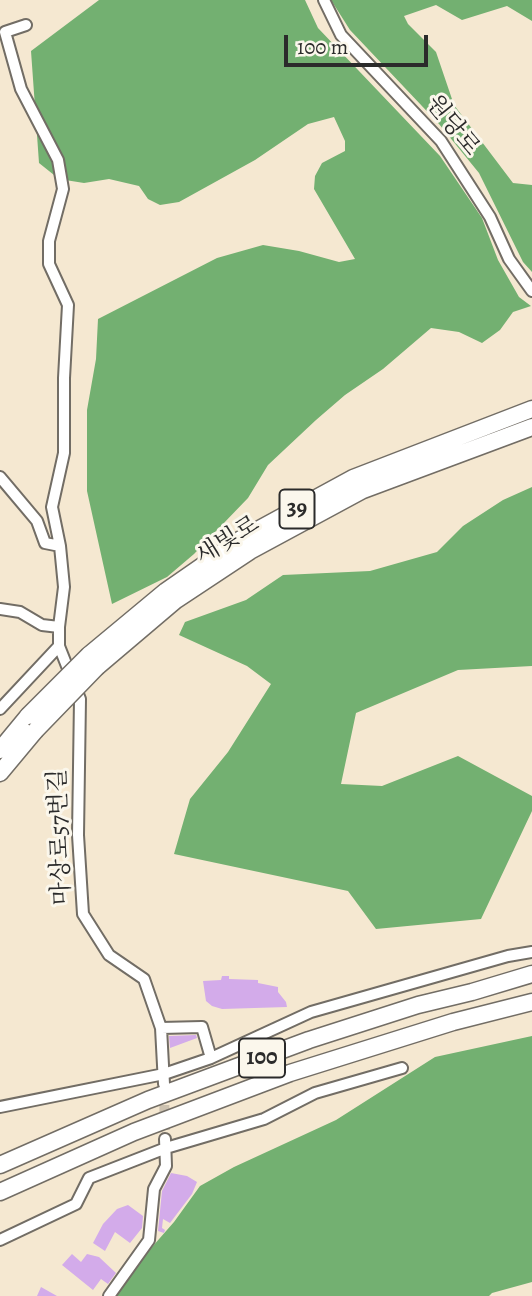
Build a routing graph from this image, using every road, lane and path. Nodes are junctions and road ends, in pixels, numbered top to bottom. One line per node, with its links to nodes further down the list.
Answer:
1 (324, 0): 3 (street, 원당로)
2 (26, 25): 7 (street, 마상로57번길)
3 (532, 291)
4 (532, 410): 11 (highway, 새빛로 / 39)
5 (532, 427): 11 (highway, 새빛로 / 39)
6 (0, 477): 7 (street)
7 (60, 546): 9 (street, 마상로57번길)
8 (0, 609): 9 (street)
9 (58, 627): 10 (street, 마상로57번길)
10 (59, 646): 12 (street); 19 (street, 마상로57번길)
11 (93, 662): 13 (highway, 새빛로 / 39, bridge)
12 (0, 709)
13 (32, 723): 14 (highway, 새빛로 / 39); 15 (highway, 새빛로 / 39)
14 (0, 750)
15 (0, 773)
16 (532, 952): 20 (street)
17 (532, 974): 25 (highway, 100)
18 (532, 1002): 26 (highway, 100)
19 (161, 1028): 20 (street); 22 (street, 마상로57번길)
20 (211, 1058): 22 (street)
21 (402, 1068): 24 (street)
22 (164, 1079): 23 (street)
23 (0, 1107)
24 (166, 1144): 27 (street); 28 (street)
25 (0, 1165)
26 (0, 1192)
27 (0, 1240)
28 (109, 1296)

